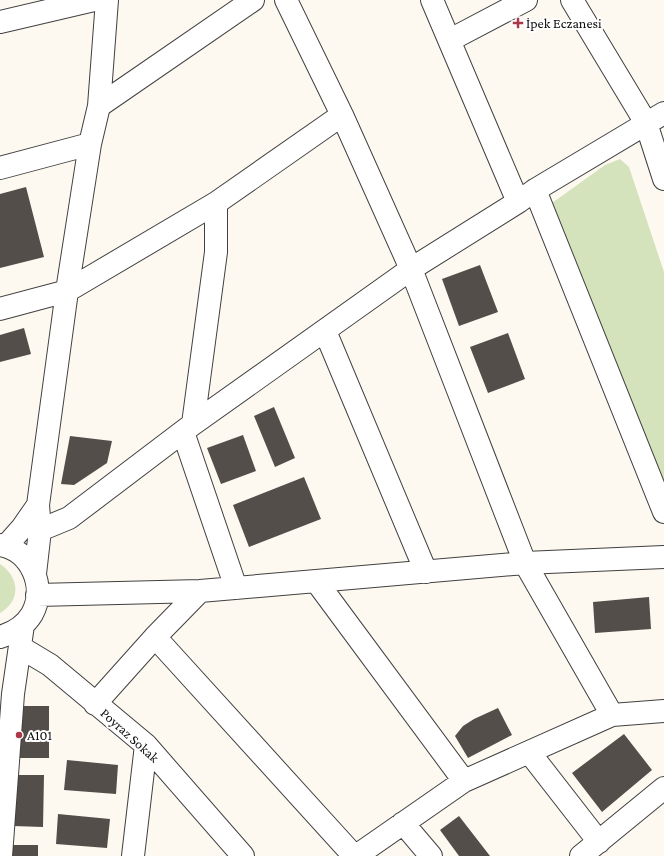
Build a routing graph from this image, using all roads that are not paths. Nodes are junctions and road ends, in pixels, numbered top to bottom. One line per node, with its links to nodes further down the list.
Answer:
1 (94, 0): 8 (street)
2 (107, 0): 10 (street)
3 (253, 0): 10 (street)
4 (286, 0): 11 (street)
5 (432, 0): 9 (street)
6 (526, 0): 9 (street)
7 (572, 0): 12 (street)
8 (0, 22)
9 (450, 40): 16 (street)
10 (99, 106): 13 (street)
11 (342, 115): 17 (street); 18 (street)
12 (655, 118): 15 (street); 16 (street)
13 (90, 144): 14 (street); 19 (street)
14 (0, 168)
15 (664, 179)
16 (527, 196): 18 (street); 24 (street)
17 (216, 203): 19 (street); 22 (street)
18 (411, 269): 21 (street); 28 (street)
19 (67, 291): 20 (street); 23 (street)
20 (0, 309)
21 (325, 331): 22 (street); 29 (street)
22 (188, 428): 25 (street); 32 (street)
23 (38, 505): 25 (street); 26 (street)
24 (664, 512)
25 (40, 530): 30 (street)
26 (3, 546): 30 (street)
27 (664, 557): 28 (street)
28 (525, 563): 29 (street); 41 (street)
29 (426, 572): 31 (street)
30 (35, 574): 34 (street)
31 (316, 581): 32 (street); 44 (street)
32 (236, 588): 33 (street)
33 (200, 591): 34 (street); 37 (street)
34 (37, 595): 35 (street)
35 (23, 625): 36 (street); 38 (street)
36 (0, 636)
37 (155, 637): 39 (street); 51 (street)
38 (20, 647): 39 (street, Poyraz Sokak); 48 (street)
39 (94, 704): 42 (street, Poyraz Sokak)
40 (664, 711): 41 (street)
41 (612, 715): 43 (street)
42 (146, 745): 49 (street); 50 (street, Poyraz Sokak)
43 (528, 752): 44 (street); 47 (street)
44 (464, 781): 46 (street)
45 (664, 788): 47 (street)
46 (402, 823): 51 (street); 52 (street)
47 (599, 842): 53 (street)
48 (2, 856)
49 (133, 856)
50 (243, 856)
51 (355, 856)
52 (431, 856)
53 (581, 856)

